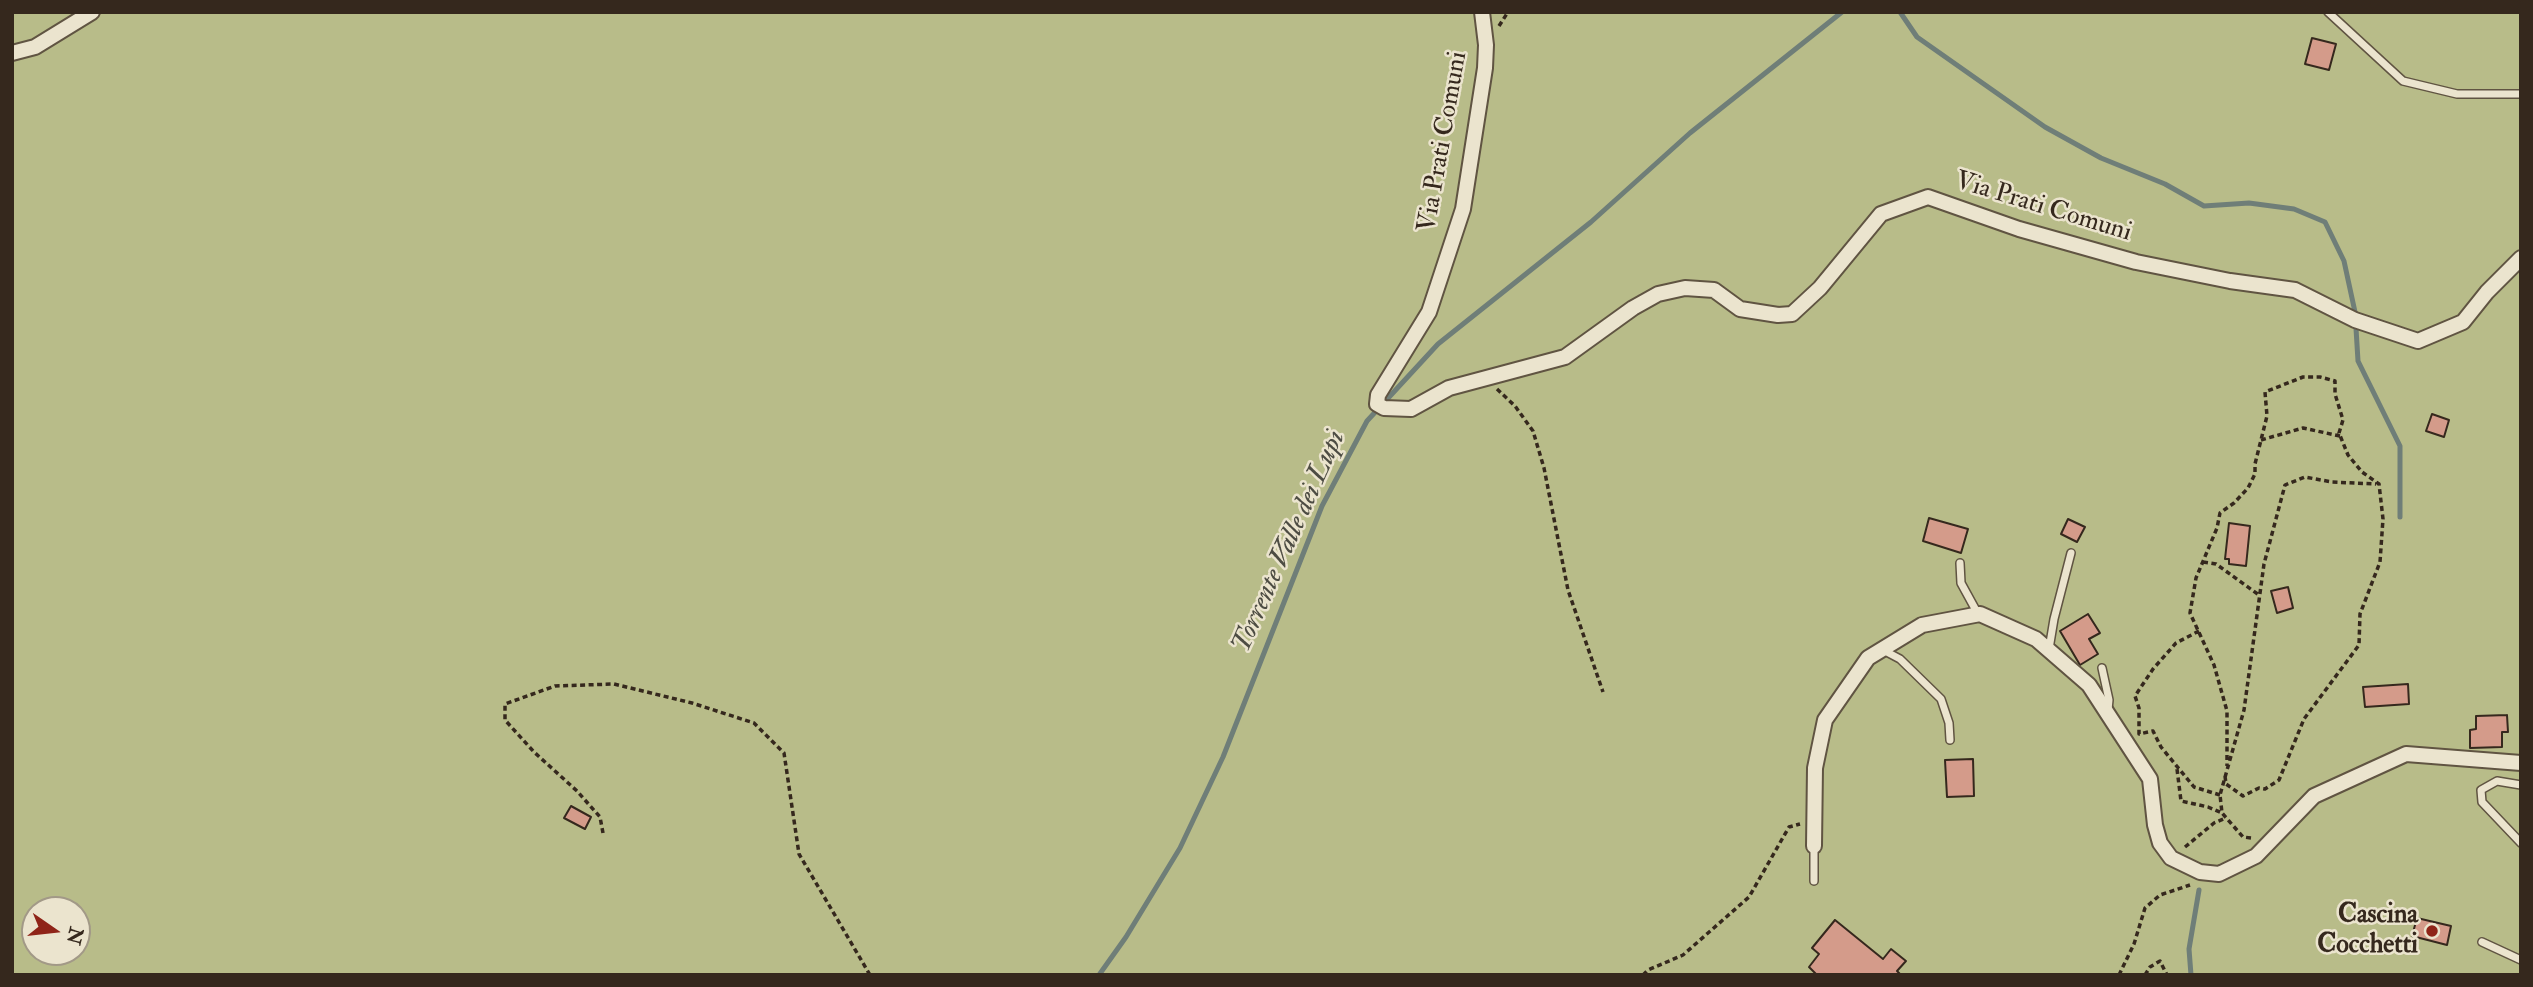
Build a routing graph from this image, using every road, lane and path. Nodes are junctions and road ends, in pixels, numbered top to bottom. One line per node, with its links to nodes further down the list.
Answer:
1 (92, 12): 4 (street)
2 (1482, 12): 7 (street, Via Prati Comuni)
3 (2328, 12): 5 (lane)
4 (12, 52)
5 (2521, 94)
6 (2521, 258): 7 (street, Via Prati Comuni)
7 (1489, 375): 20 (path)
8 (2340, 436): 9 (path); 9 (path); 10 (path)
9 (2261, 440): 12 (path)
10 (2379, 484): 14 (path); 26 (path)
11 (2071, 553): 18 (lane)
12 (2203, 562): 14 (path); 16 (path)
13 (1959, 563): 15 (lane)
14 (2259, 595): 25 (path)
15 (1978, 615): 17 (street); 18 (street)
16 (2199, 631): 24 (path); 25 (path)
17 (1882, 650): 22 (lane); 35 (street)
18 (2049, 650): 21 (street)
19 (2102, 668): 21 (lane)
20 (1603, 692)
21 (2108, 714): 36 (street)
22 (1950, 740)
23 (2521, 763): 33 (street)
24 (2175, 764): 28 (path); 29 (path)
25 (2227, 766): 26 (path)
26 (2225, 776): 28 (path)
27 (2521, 785): 34 (lane)
28 (2220, 795): 29 (path)
29 (2222, 813): 30 (path)
30 (2227, 818): 33 (path); 36 (path)
31 (1797, 824): 42 (path)
32 (603, 833): 41 (path)
33 (2270, 842): 37 (street)
34 (2521, 843)
35 (1814, 846): 38 (lane)
36 (2174, 859): 37 (street)
37 (2217, 874): 43 (path)
38 (1814, 881)
39 (2482, 942): 40 (lane)
40 (2521, 960)
41 (870, 975)
42 (1643, 975)
43 (2119, 975)
44 (2146, 975): 45 (path)
45 (2167, 975)

